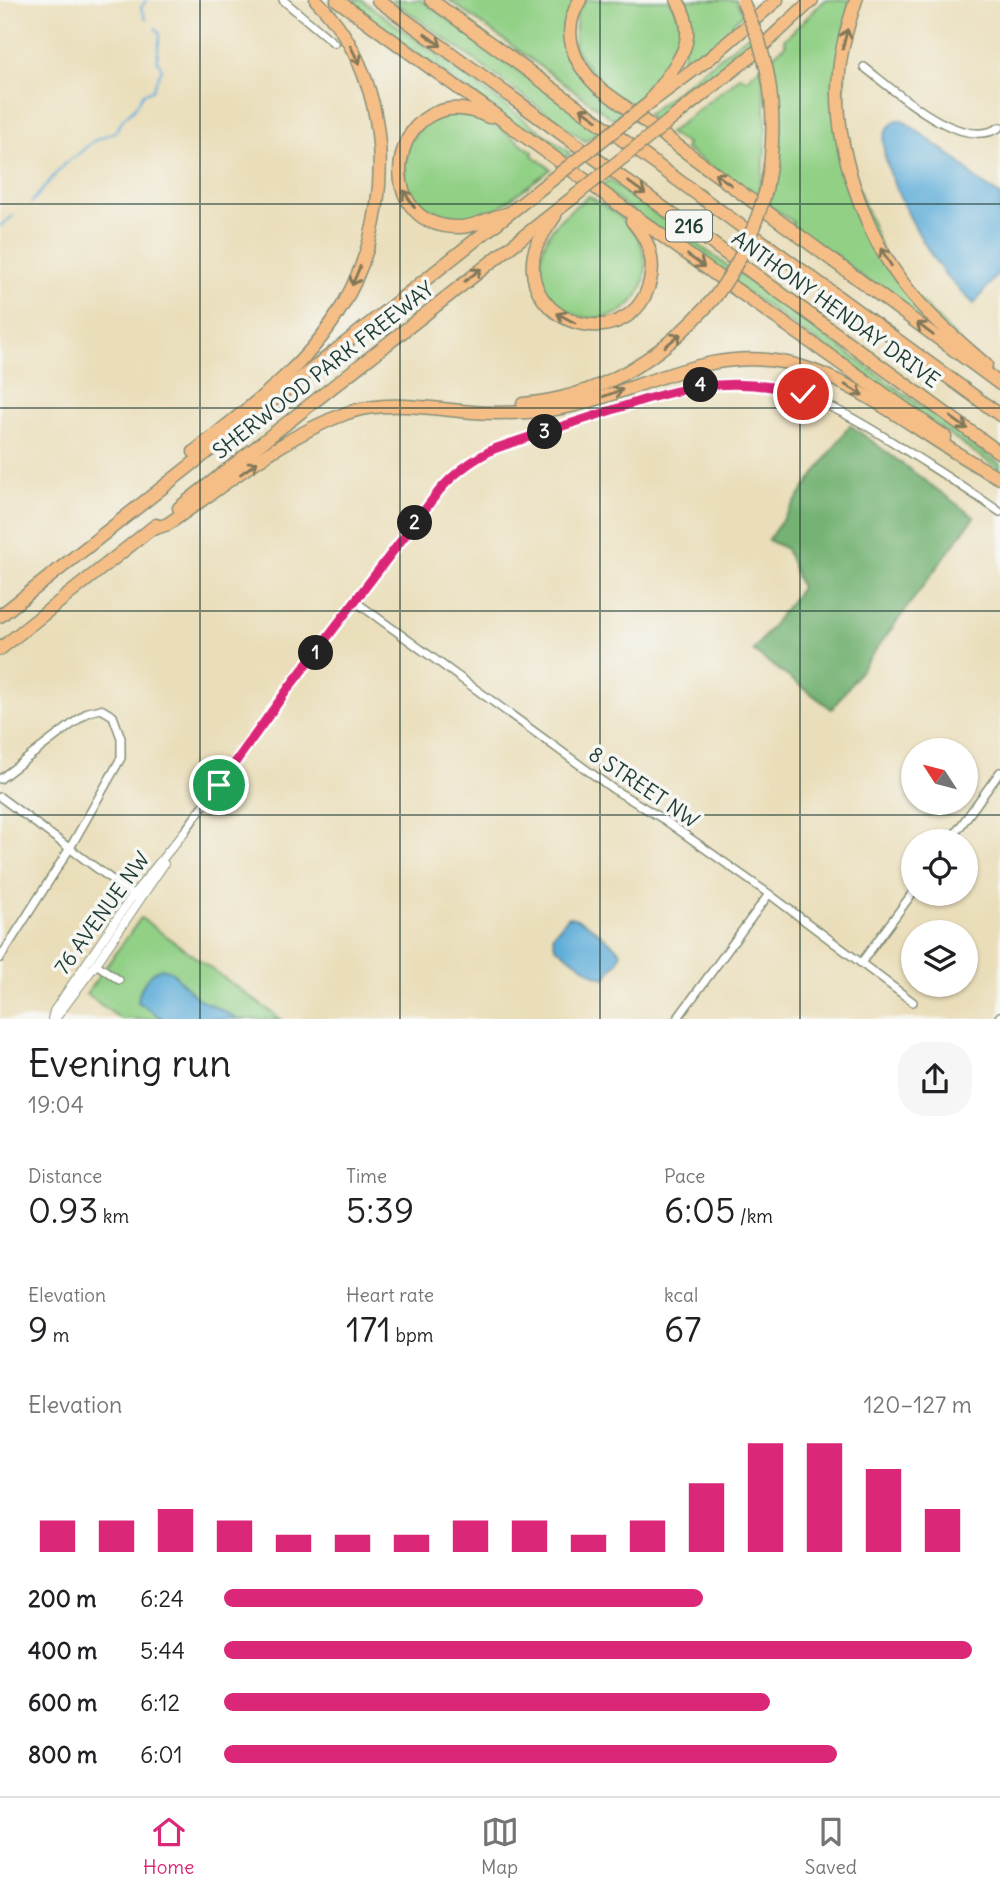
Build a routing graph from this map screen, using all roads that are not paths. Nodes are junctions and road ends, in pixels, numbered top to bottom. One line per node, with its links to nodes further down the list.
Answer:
1 (283, 0): 12 (street)
2 (316, 0): 26 (highway, one-way to 26)
3 (337, 0): 15 (highway)
4 (378, 0): 24 (highway, ANTHONY HENDAY DRIVE / 216, one-way to 24)
5 (431, 0): 23 (highway, ANTHONY HENDAY DRIVE / 216, one-way to 5)
6 (580, 0): 21 (highway, one-way to 6)
7 (677, 0): 14 (highway)
8 (776, 0): 14 (highway)
9 (812, 0): 17 (highway, SHERWOOD PARK FREEWAY, bridge)
10 (856, 0): 20 (highway, one-way to 10)
11 (743, 1): 22 (highway, one-way to 11, bridge)
12 (334, 43)
13 (864, 67): 16 (street)
14 (648, 104): 19 (highway, SHERWOOD PARK FREEWAY, bridge)
15 (507, 125): 18 (highway); 19 (highway, one-way to 15)
16 (1000, 127)
17 (562, 206): 18 (highway, one-way to 17); 28 (highway, SHERWOOD PARK FREEWAY, one-way to 17)
18 (621, 207): 25 (highway, one-way to 25)
19 (513, 212): 26 (highway, SHERWOOD PARK FREEWAY)
20 (1000, 376)
21 (1000, 384)
22 (425, 407): 25 (highway, one-way to 25); 28 (highway, one-way to 22)
23 (1000, 415)
24 (1000, 453)
25 (1000, 477)
26 (160, 489): 30 (highway, SHERWOOD PARK FREEWAY)
27 (1000, 512): 29 (street, 76 AVENUE NW)
28 (150, 530): 31 (highway, SHERWOOD PARK FREEWAY)
29 (356, 602): 36 (street, 76 AVENUE NW); 38 (street, 8 STREET NW)
30 (0, 616)
31 (0, 649)
32 (1000, 772): 35 (street)
33 (0, 779): 37 (street)
34 (0, 797): 37 (street)
35 (958, 829)
36 (185, 831): 39 (street, 76 AVENUE NW)
37 (70, 848): 39 (street); 41 (street)
38 (769, 894): 42 (street, 8 STREET NW); 47 (street)
39 (136, 898): 43 (street, 76 AVENUE NW); 46 (street, 76 AVENUE NW)
40 (903, 906): 42 (street)
41 (0, 958)
42 (861, 962): 45 (street, 8 STREET NW)
43 (96, 964): 44 (street); 46 (street, 76 AVENUE NW)
44 (118, 980)
45 (913, 1002)
46 (53, 1019)
47 (677, 1019)

